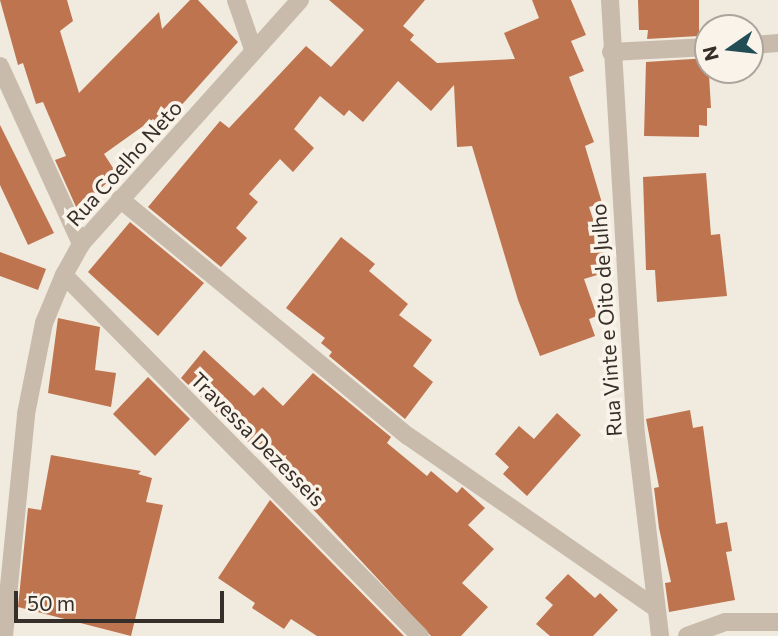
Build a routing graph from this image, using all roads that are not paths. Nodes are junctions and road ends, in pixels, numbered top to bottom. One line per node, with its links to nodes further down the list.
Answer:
1 (236, 0): 5 (street)
2 (300, 0): 5 (street, Rua Coelho Neto)
3 (610, 0): 6 (street, Rua Vinte e Oito de Julho)
4 (694, 48): 6 (street)
5 (253, 49): 8 (street, Rua Coelho Neto)
6 (611, 52): 12 (street, Rua Vinte e Oito de Julho)
7 (0, 66): 9 (street)
8 (120, 199): 9 (street, Rua Coelho Neto); 12 (street)
9 (81, 244): 10 (street, Rua Coelho Neto)
10 (64, 275): 11 (street, Rua Coelho Neto); 15 (street, Travessa Dezesseis)
11 (6, 564): 14 (street, Rua Coelho Neto)
12 (654, 607): 16 (street, Rua Vinte e Oito de Julho)
13 (778, 622): 17 (street)
14 (4, 636)
15 (420, 636)
16 (660, 636)
17 (687, 636)

